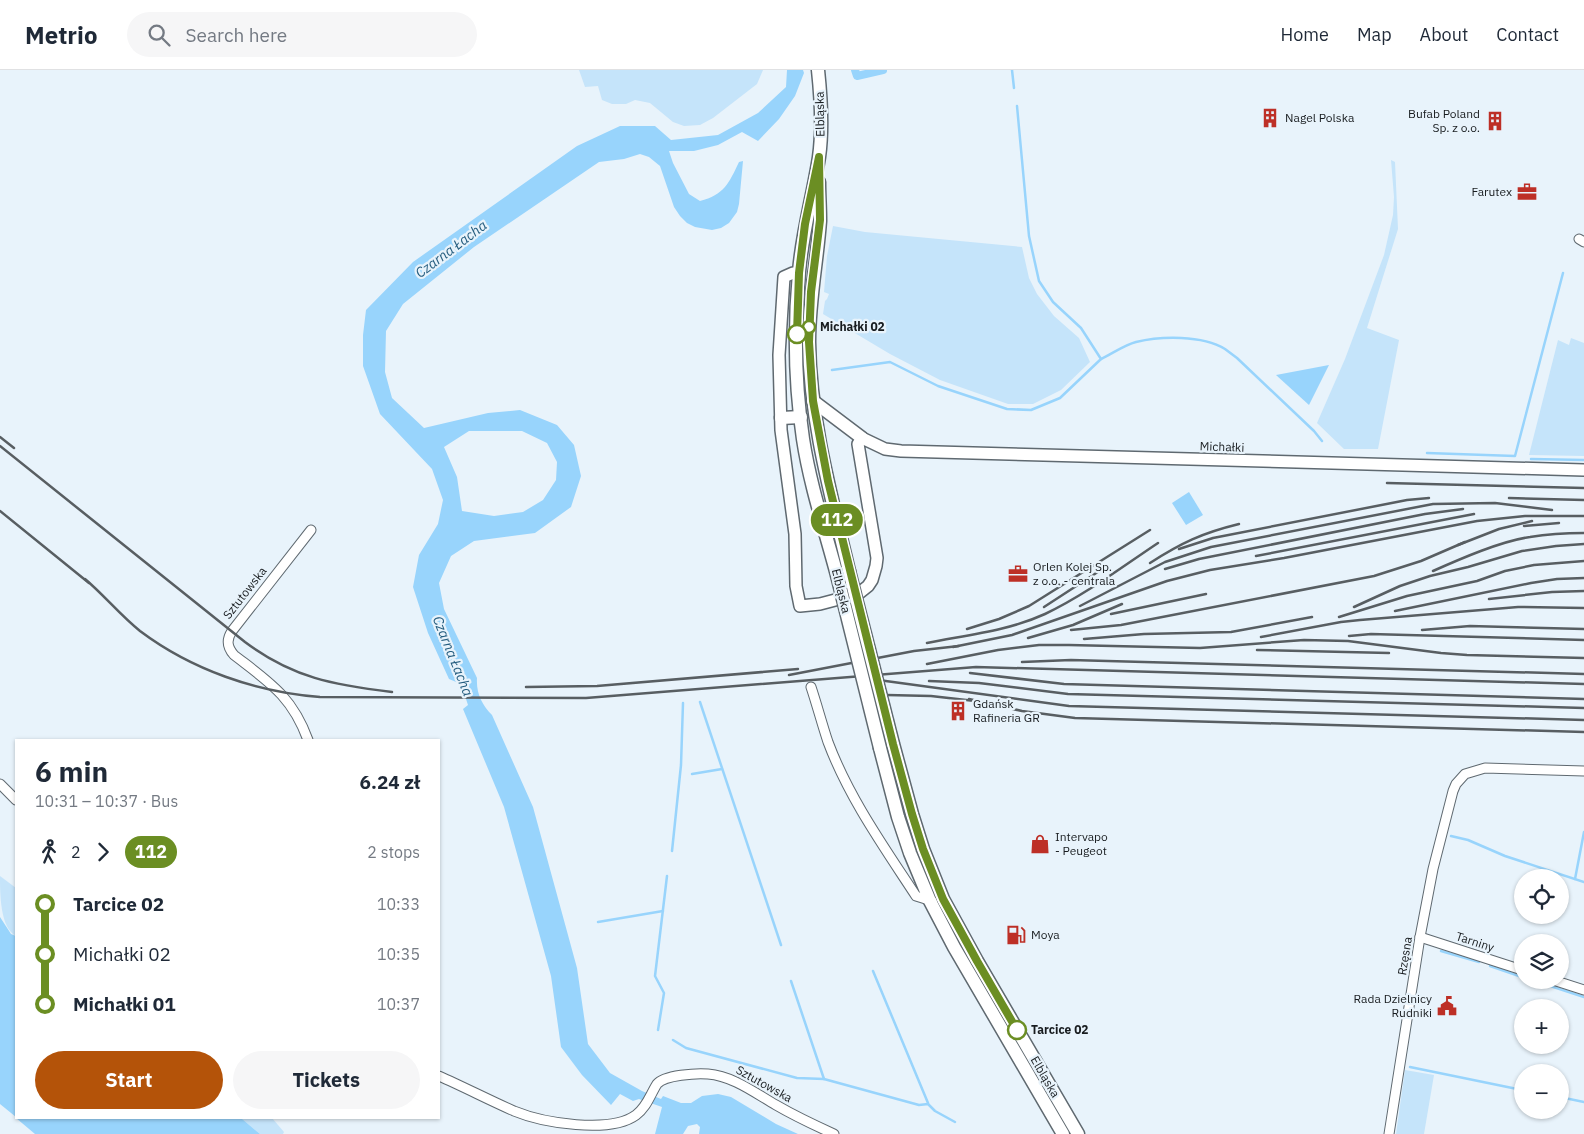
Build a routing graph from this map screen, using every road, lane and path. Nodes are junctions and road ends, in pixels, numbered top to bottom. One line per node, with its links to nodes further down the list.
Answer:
1 (818, 70): 2 (main road, Elbląska)
2 (819, 157): 3 (main road, Elbląska); 4 (main road, Elbląska)
3 (799, 273): 5 (main road, Elbląska); 6 (street)
4 (813, 401): 7 (main road); 8 (main road, Elbląska)
5 (801, 417): 6 (main road); 12 (main road, Elbląska)
6 (781, 418): 9 (street)
7 (836, 418): 8 (main road); 9 (main road)
8 (817, 429): 12 (main road, Elbląska)
9 (862, 438): 10 (street, Michałki)
10 (1584, 470)
11 (311, 530): 14 (street, Sztutowska)
12 (843, 573): 18 (main road, Elbląska, bridge); 19 (main road, Elbląska, bridge)
13 (811, 687): 19 (street, Elbląska)
14 (308, 739)
15 (1584, 772): 20 (street, Rzęsna)
16 (0, 784): 17 (street)
17 (15, 799)
18 (943, 899): 19 (street); 27 (main road, Elbląska)
19 (930, 901): 26 (main road, Elbląska)
20 (1420, 937): 21 (street, Tarniny); 28 (street, Rzęsna)
21 (1514, 967)
22 (1569, 985): 23 (street)
23 (1584, 990)
24 (440, 1076): 25 (street, Sztutowska)
25 (834, 1134)
26 (1063, 1134)
27 (1078, 1134)
28 (1389, 1134)

